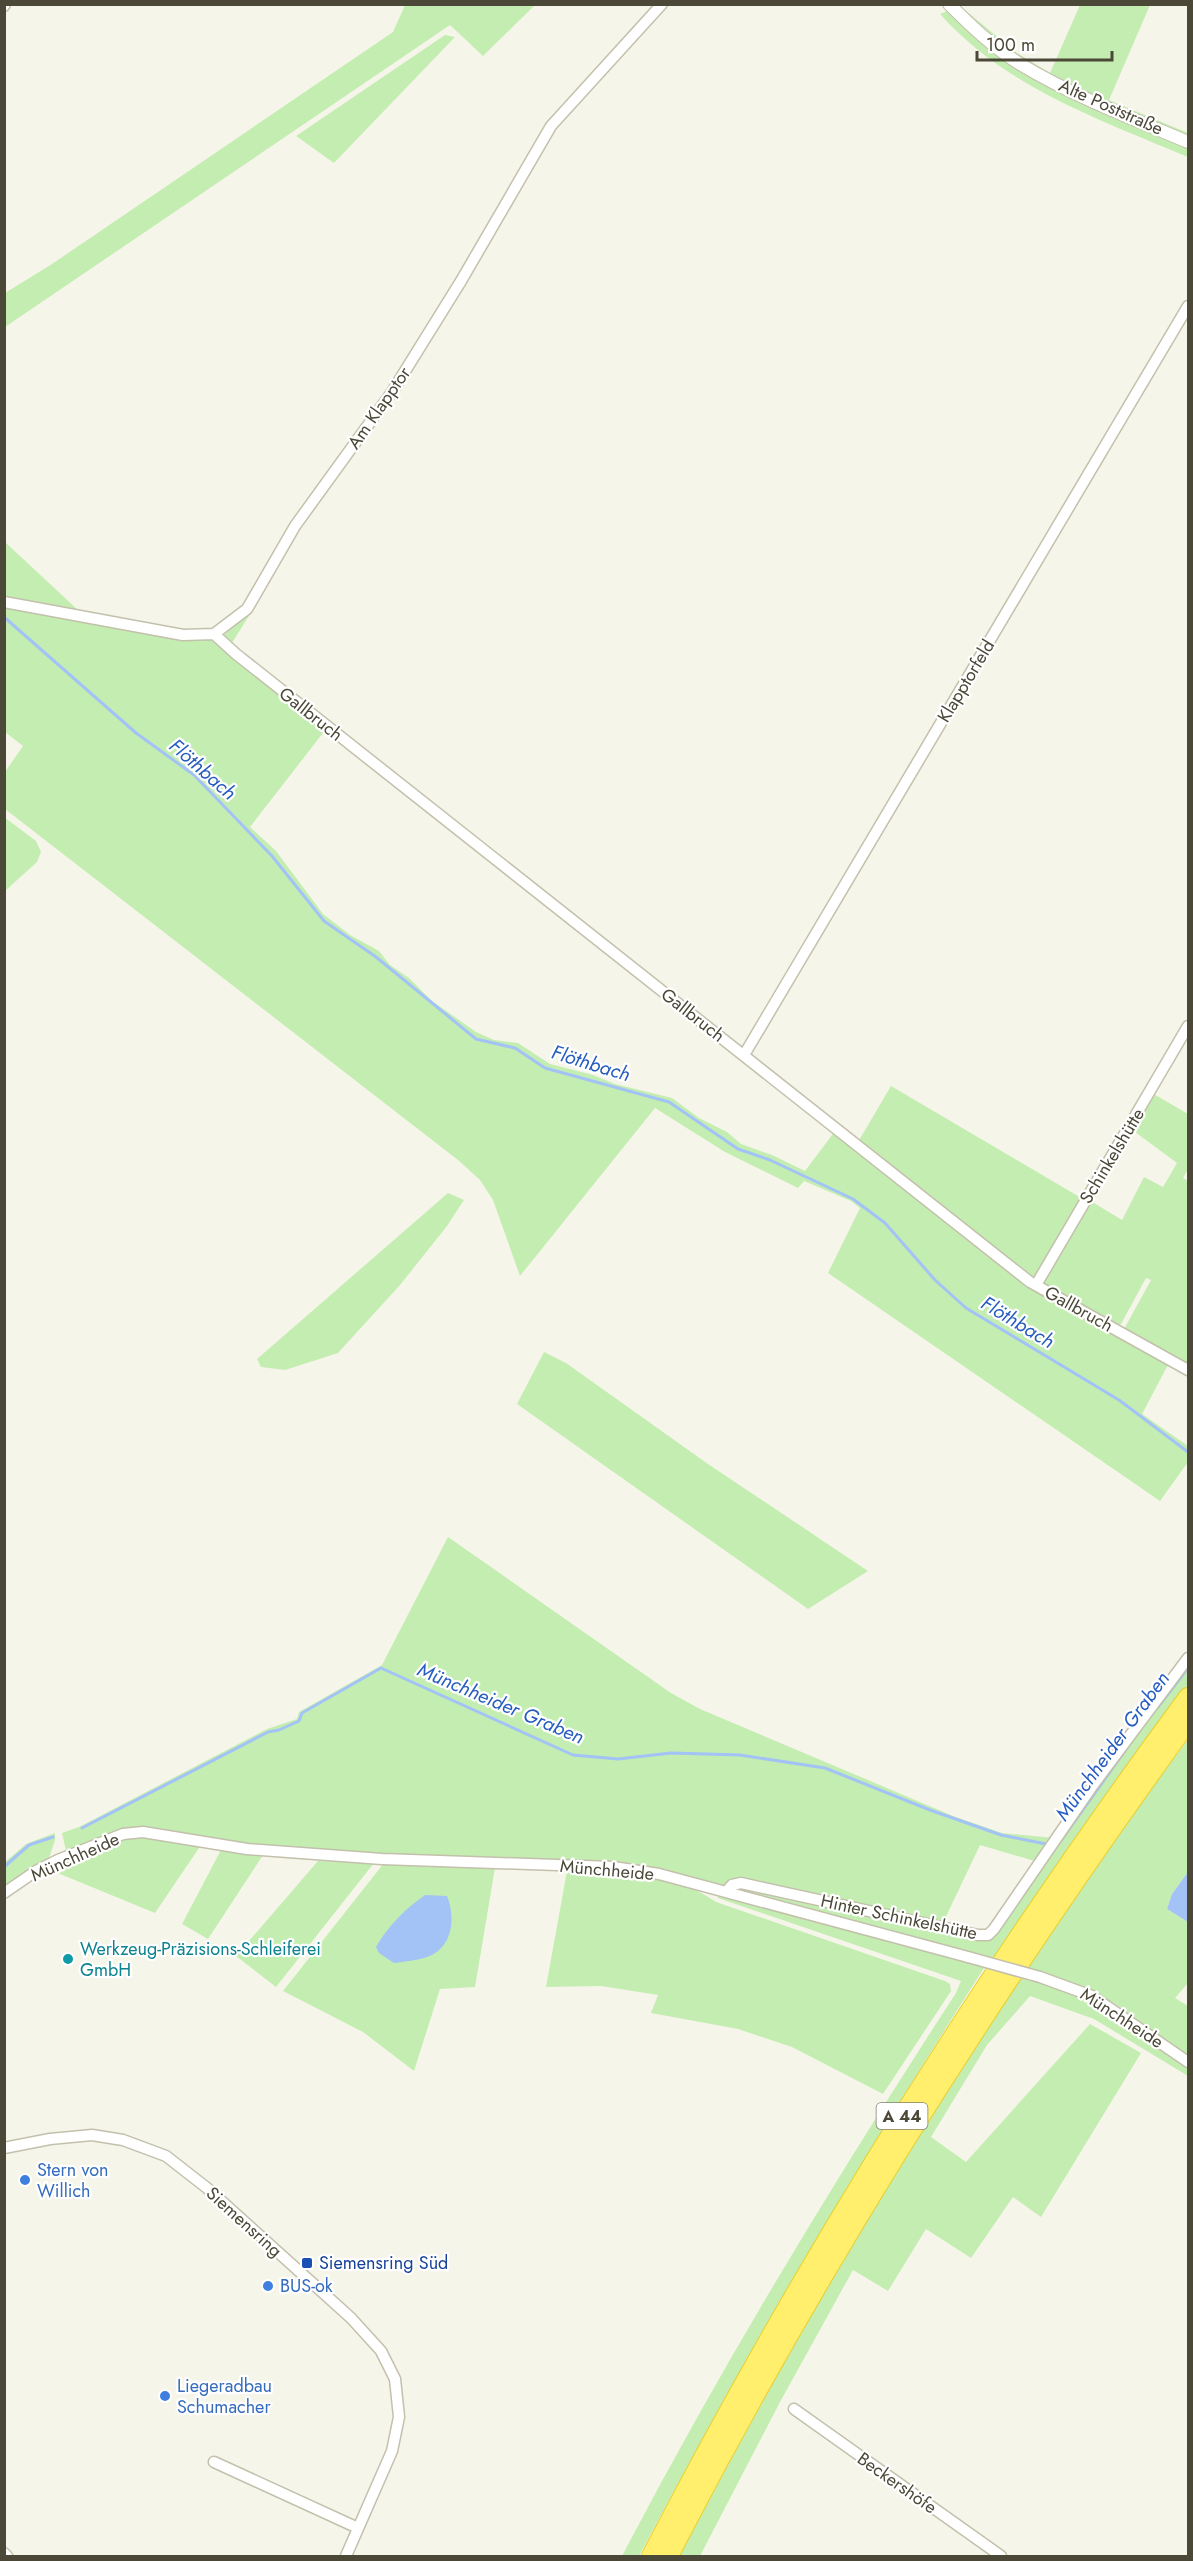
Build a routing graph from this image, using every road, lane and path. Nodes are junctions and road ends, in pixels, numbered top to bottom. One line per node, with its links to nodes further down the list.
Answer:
1 (662, 4): 6 (street, Am Klapptor)
2 (949, 4): 3 (street, Alte Poststraße)
3 (1188, 142)
4 (1188, 306): 8 (street, Klapptorfeld)
5 (4, 602): 6 (street)
6 (214, 634): 8 (street, Gallbruch)
7 (1188, 1026): 9 (street, Schinkelshütte)
8 (744, 1055): 9 (street, Gallbruch)
9 (1036, 1285): 10 (street, Gallbruch)
10 (1188, 1370)
11 (1188, 1658): 14 (street, Hinter Schinkelshütte)
12 (1188, 1697): 22 (highway, A 44)
13 (1188, 1722): 23 (highway, A 44)
14 (726, 1892): 15 (street, Münchheide); 16 (street, Münchheide, bridge)
15 (4, 1893)
16 (1188, 2062)
17 (4, 2148): 20 (street, Siemensring)
18 (794, 2409): 24 (street, Beckershöfe)
19 (214, 2462): 20 (street)
20 (358, 2528): 21 (street, Siemensring)
21 (346, 2556)
22 (651, 2556)
23 (669, 2556)
24 (1001, 2556)

